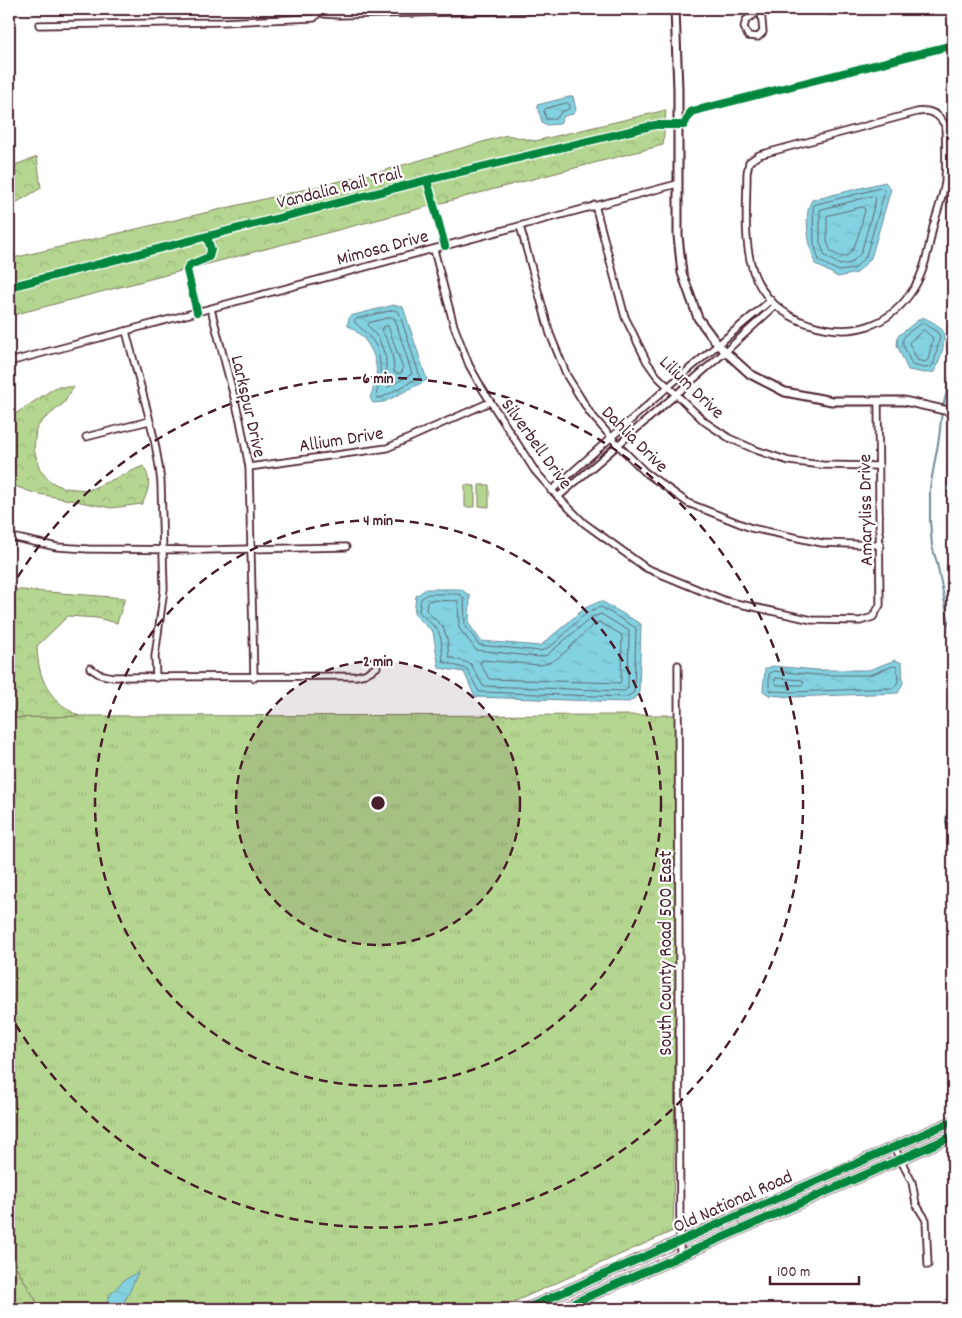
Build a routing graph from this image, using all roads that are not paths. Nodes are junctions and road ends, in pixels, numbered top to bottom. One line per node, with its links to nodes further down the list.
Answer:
1 (569, 9): 5 (street)
2 (674, 9): 8 (street)
3 (816, 9): 4 (street)
4 (847, 9)
5 (317, 10): 7 (street)
6 (762, 10): 6 (street)
7 (39, 25)
8 (677, 184): 9 (street, Mimosa Drive); 16 (street)
9 (595, 205): 10 (street, Mimosa Drive); 19 (street, Lilium Drive)
10 (520, 226): 11 (street, Mimosa Drive); 26 (street, Dahlia Drive)
11 (434, 250): 14 (street, Mimosa Drive); 22 (street, Silverbell Drive)
12 (771, 300): 13 (street); 13 (street); 16 (street)
13 (775, 306): 17 (street)
14 (212, 309): 15 (street, Mimosa Drive); 29 (street, Larkspur Drive)
15 (126, 331): 18 (street, Mimosa Drive); 24 (street)
16 (718, 345): 17 (street); 19 (street)
17 (725, 352): 20 (street); 21 (street)
18 (9, 362)
19 (669, 386): 20 (street, Lilium Drive); 26 (street)
20 (676, 394): 27 (street); 28 (street, Lilium Drive)
21 (878, 401): 23 (street); 28 (street, Amaryliss Drive)
22 (490, 402): 29 (street, Allium Drive); 30 (street, Silverbell Drive)
23 (946, 411)
24 (149, 421): 25 (street); 36 (street)
25 (86, 437)
26 (612, 438): 27 (street, Dahlia Drive); 30 (street)
27 (618, 445): 31 (street); 33 (street, Dahlia Drive)
28 (879, 466): 33 (street, Amaryliss Drive)
29 (249, 467): 35 (street, Larkspur Drive)
30 (551, 490): 31 (street, Silverbell Drive)
31 (558, 498): 37 (street, Silverbell Drive)
32 (9, 538): 36 (street)
33 (880, 544): 37 (street, Amaryliss Drive)
34 (346, 547): 35 (street)
35 (252, 549): 36 (street); 42 (street, Larkspur Drive)
36 (163, 550): 41 (street)
37 (873, 617)
38 (678, 665): 47 (street, South County Road 500 East)
39 (377, 667): 42 (street)
40 (90, 668): 41 (street)
41 (156, 678): 42 (street)
42 (254, 678)
43 (953, 1121): 45 (main road, Old National Road)
44 (953, 1136): 46 (main road, Old National Road)
45 (894, 1147): 46 (street); 47 (main road, Old National Road)
46 (901, 1158): 48 (main road, Old National Road); 49 (street)
47 (680, 1240): 48 (street, South County Road 500 East); 50 (main road, Old National Road)
48 (680, 1256): 51 (main road, Old National Road)
49 (928, 1265)
50 (525, 1309)
51 (560, 1309)

